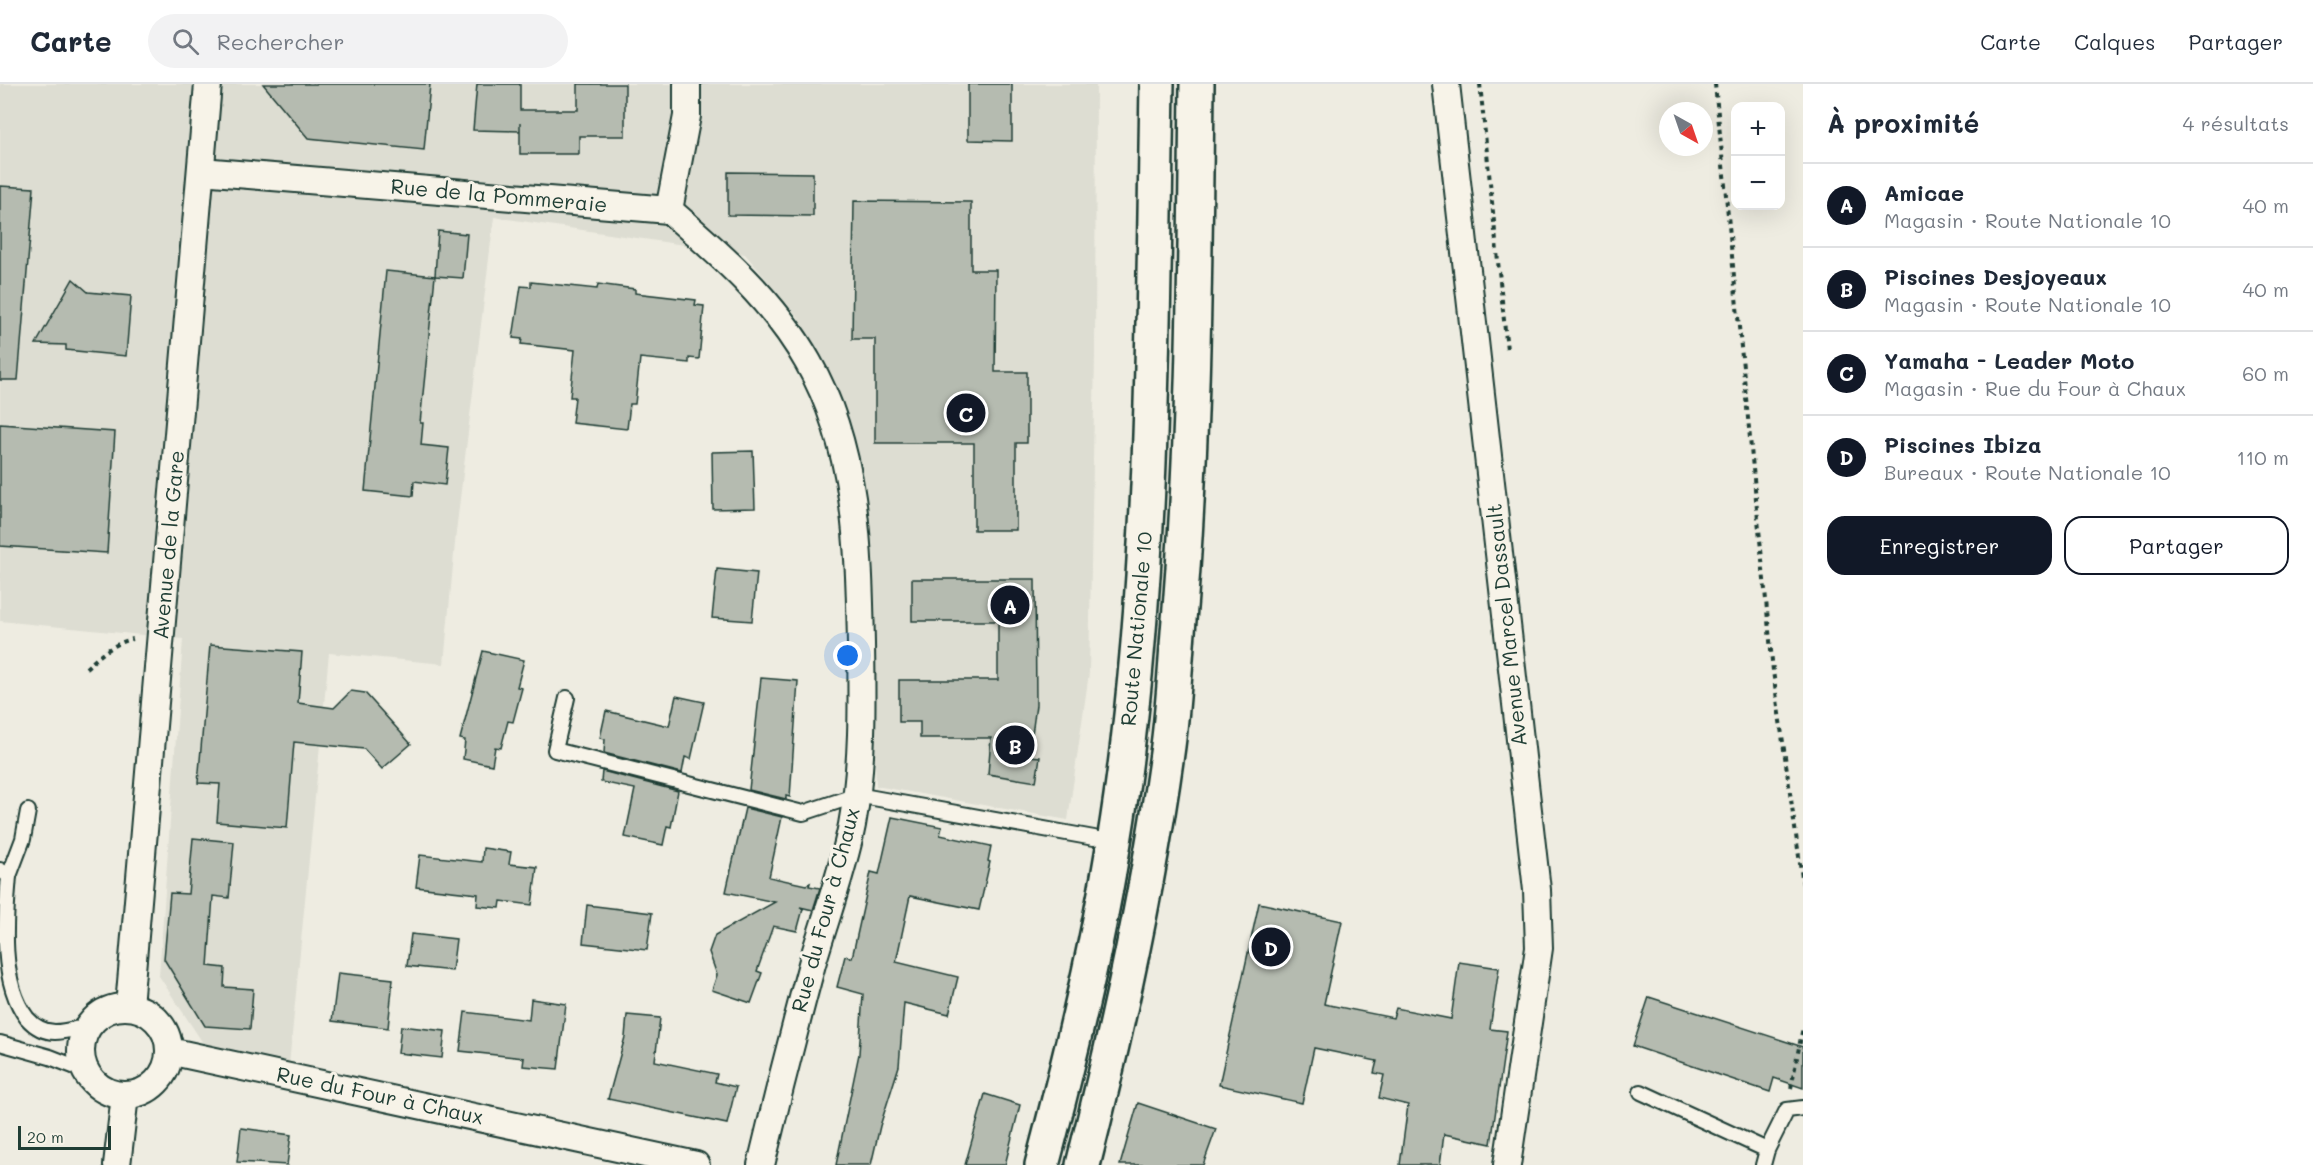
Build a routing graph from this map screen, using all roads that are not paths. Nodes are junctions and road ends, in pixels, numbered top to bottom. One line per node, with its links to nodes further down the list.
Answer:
1 (208, 84): 6 (street, Avenue de la Gare)
2 (687, 84): 7 (street)
3 (1157, 84): 25 (main road, Route Nationale 10)
4 (1197, 84): 26 (main road, Route Nationale 10)
5 (1446, 84): 27 (street, Avenue Marcel Dassault)
6 (201, 171): 7 (street, Rue de la Pommeraie); 13 (street, Avenue de la Gare)
7 (669, 210): 9 (street, Rue du Four à Chaux)
8 (567, 698): 9 (lane)
9 (857, 795): 11 (lane); 24 (street, Rue du Four à Chaux)
10 (28, 811): 12 (lane)
11 (1094, 837)
12 (4, 873): 14 (lane)
13 (129, 1006): 14 (street); 16 (street)
14 (88, 1026): 17 (street)
15 (0, 1043): 17 (lane)
16 (169, 1051): 19 (street); 23 (street, Rue du Four à Chaux)
17 (86, 1071): 19 (street)
18 (1641, 1092): 21 (lane)
19 (125, 1095): 22 (street)
20 (1803, 1107): 21 (lane)
21 (1767, 1150): 28 (lane)
22 (117, 1165)
23 (696, 1165)
24 (760, 1165)
25 (1042, 1165)
26 (1083, 1165)
27 (1507, 1165)
28 (1763, 1165)

